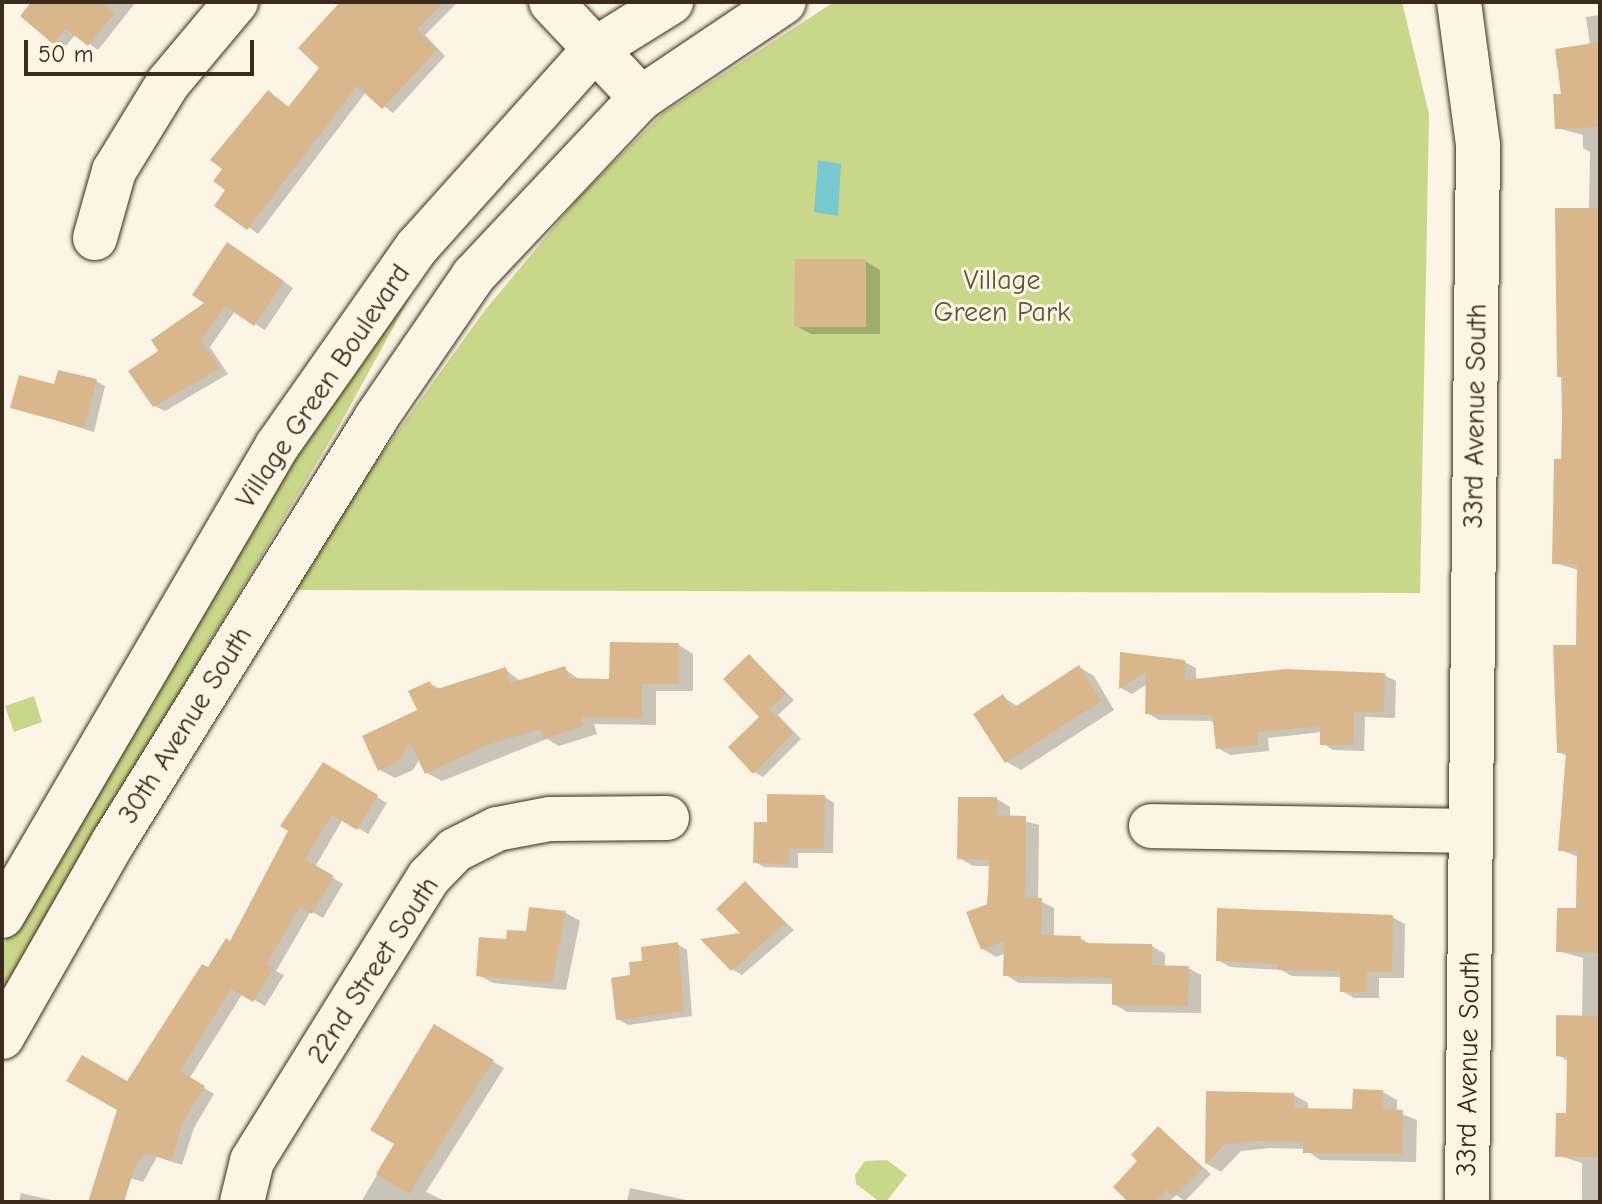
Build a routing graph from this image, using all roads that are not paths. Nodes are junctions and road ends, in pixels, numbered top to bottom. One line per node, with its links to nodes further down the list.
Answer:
1 (236, 2): 8 (street)
2 (551, 2): 6 (street)
3 (671, 2): 6 (street, Village Green Boulevard)
4 (784, 2): 7 (street)
5 (1459, 2): 11 (street, 33rd Avenue South)
6 (594, 50): 7 (street); 12 (street, Village Green Boulevard)
7 (641, 98): 13 (street, 30th Avenue South)
8 (95, 238)
9 (667, 818): 14 (street, 22nd Street South)
10 (1151, 826): 11 (street)
11 (1471, 831): 15 (street, 33rd Avenue South)
12 (2, 916)
13 (2, 1037)
14 (242, 1202)
15 (1467, 1202)

